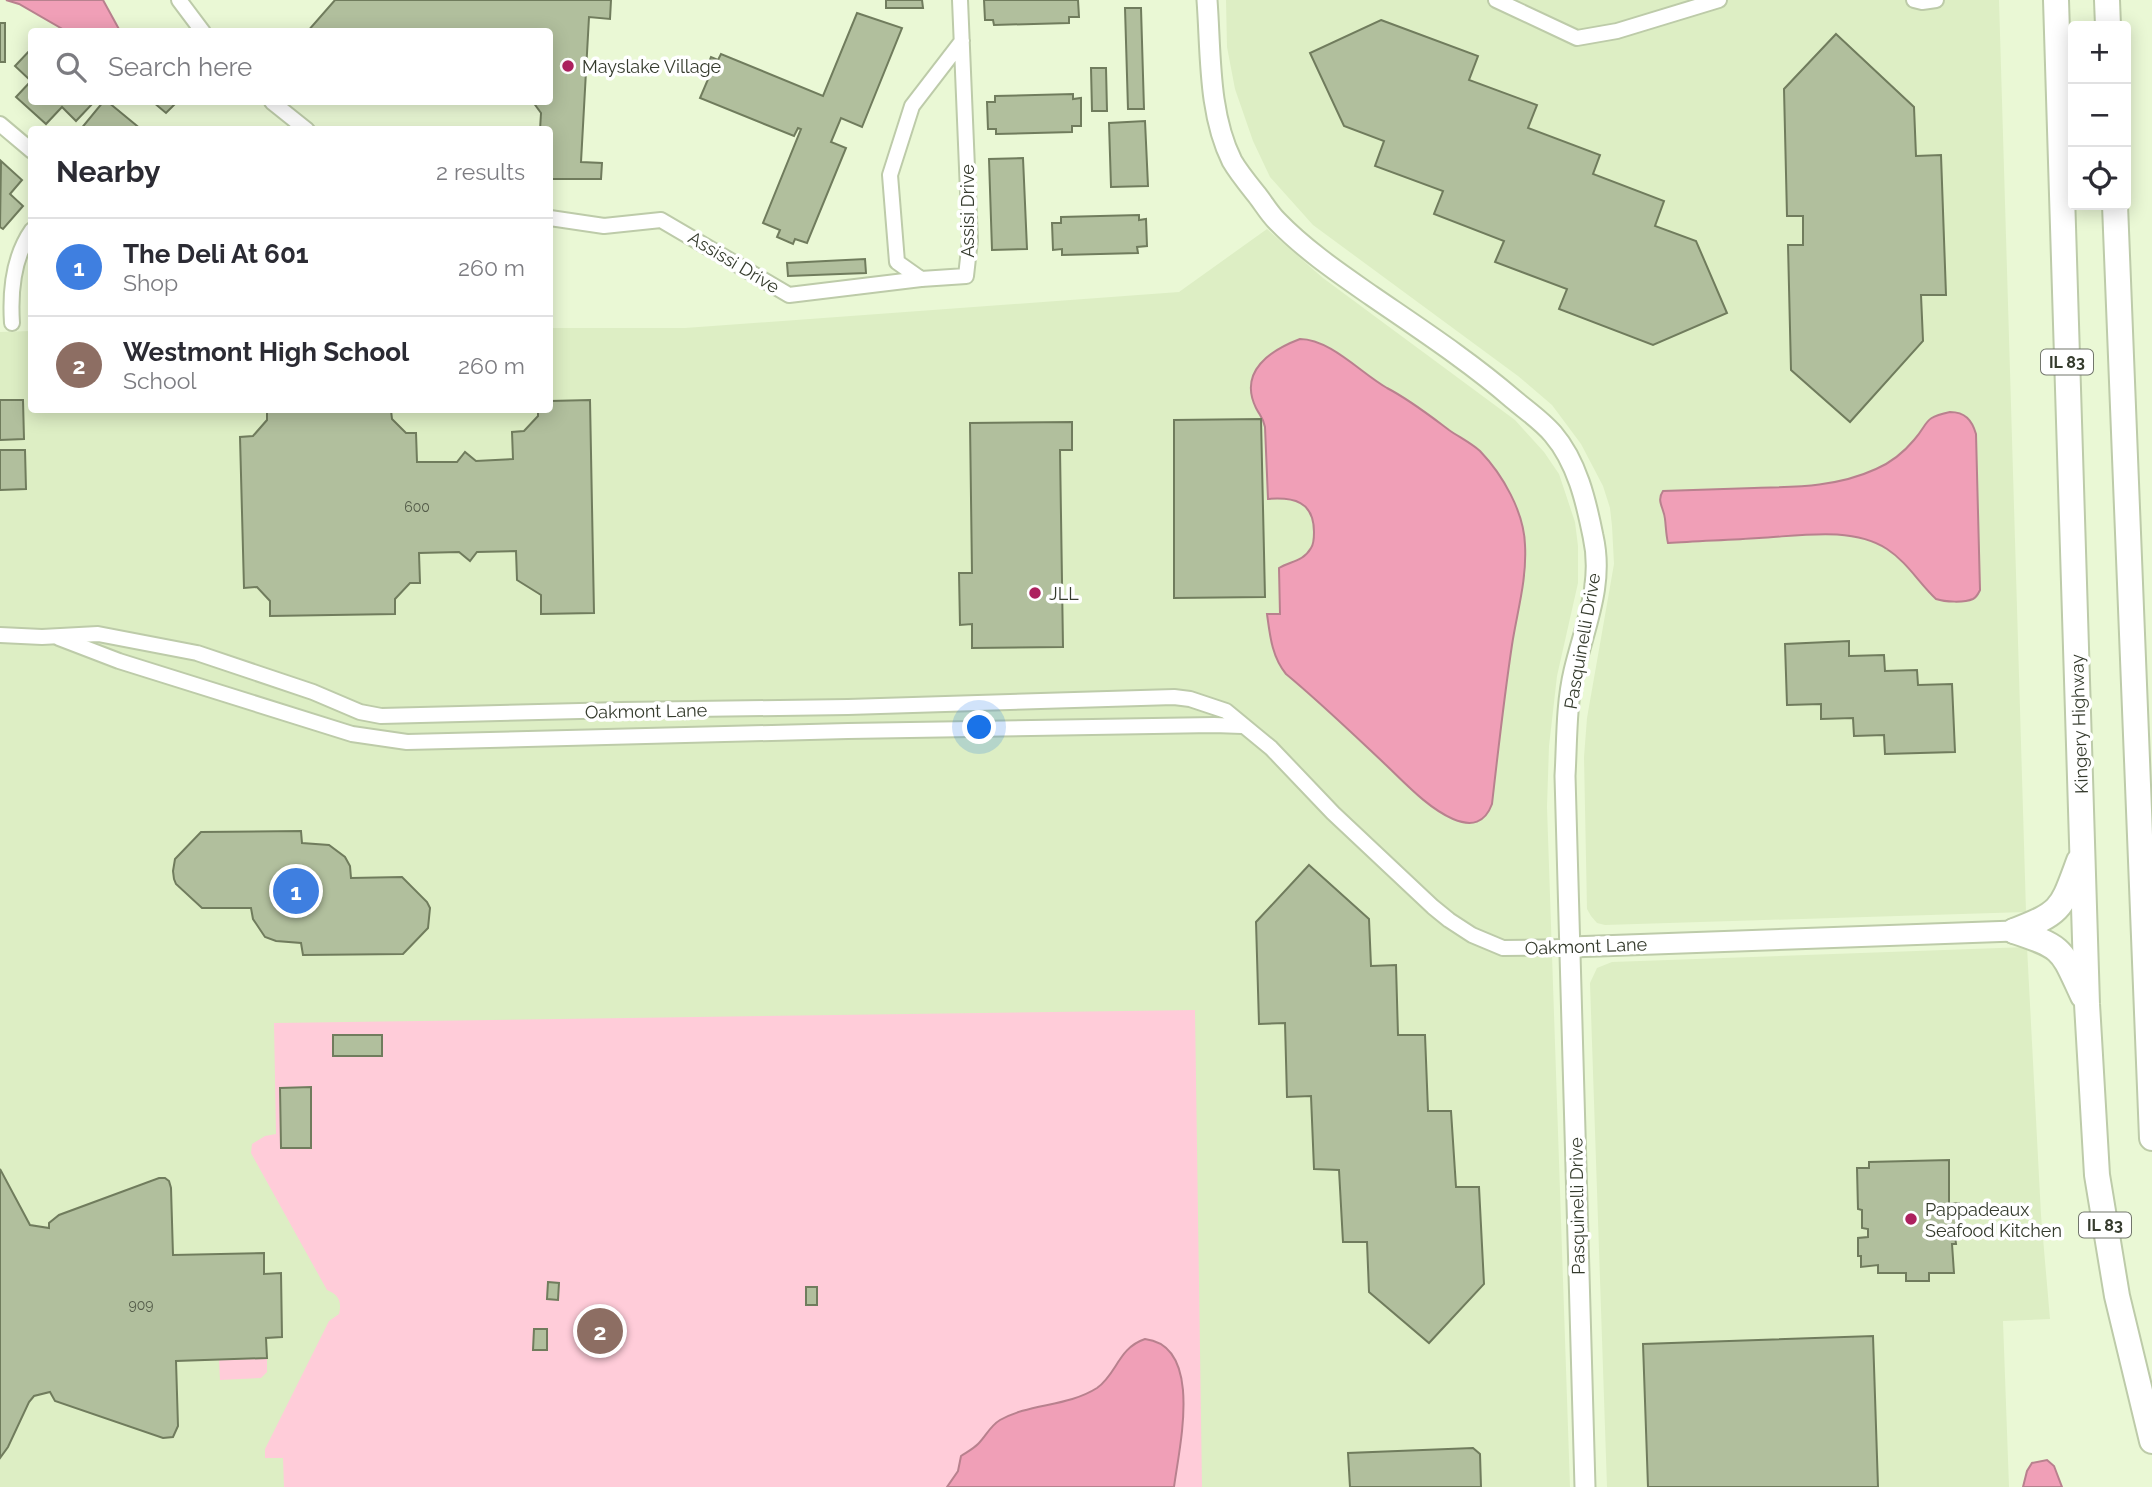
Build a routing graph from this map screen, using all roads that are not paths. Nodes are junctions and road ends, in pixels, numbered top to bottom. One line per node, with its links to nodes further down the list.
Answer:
1 (179, 0): 11 (street)
2 (960, 0): 12 (street, Assisi Drive)
3 (1207, 0): 27 (street, Pasquinelli Drive)
4 (1496, 0): 5 (street)
5 (1719, 0)
6 (1914, 0): 7 (street)
7 (1936, 0)
8 (2056, 0): 25 (highway, Kingery Highway / IL 83)
9 (2106, 0): 10 (highway)
10 (2108, 21)
11 (200, 28)
12 (962, 41): 20 (street); 20 (street, Assisi Drive)
13 (276, 105): 15 (street)
14 (0, 124): 16 (street)
15 (302, 126)
16 (28, 148)
17 (2115, 210): 29 (highway)
18 (553, 218): 20 (street, Assissi Drive)
19 (28, 238): 21 (street)
20 (921, 279)
21 (12, 323)
22 (0, 635): 23 (street, Oakmont Lane)
23 (54, 636): 24 (street, Oakmont Lane); 24 (street, Oakmont Lane)
24 (1242, 726): 27 (street, Oakmont Lane)
25 (2083, 851): 26 (highway); 28 (highway, Kingery Highway / IL 83)
26 (2014, 931): 27 (street, Oakmont Lane); 28 (highway)
27 (1571, 947): 31 (street, Pasquinelli Drive)
28 (2087, 1004): 30 (highway, Kingery Highway / IL 83)
29 (2152, 1138)
30 (2152, 1441)
31 (1585, 1487)

